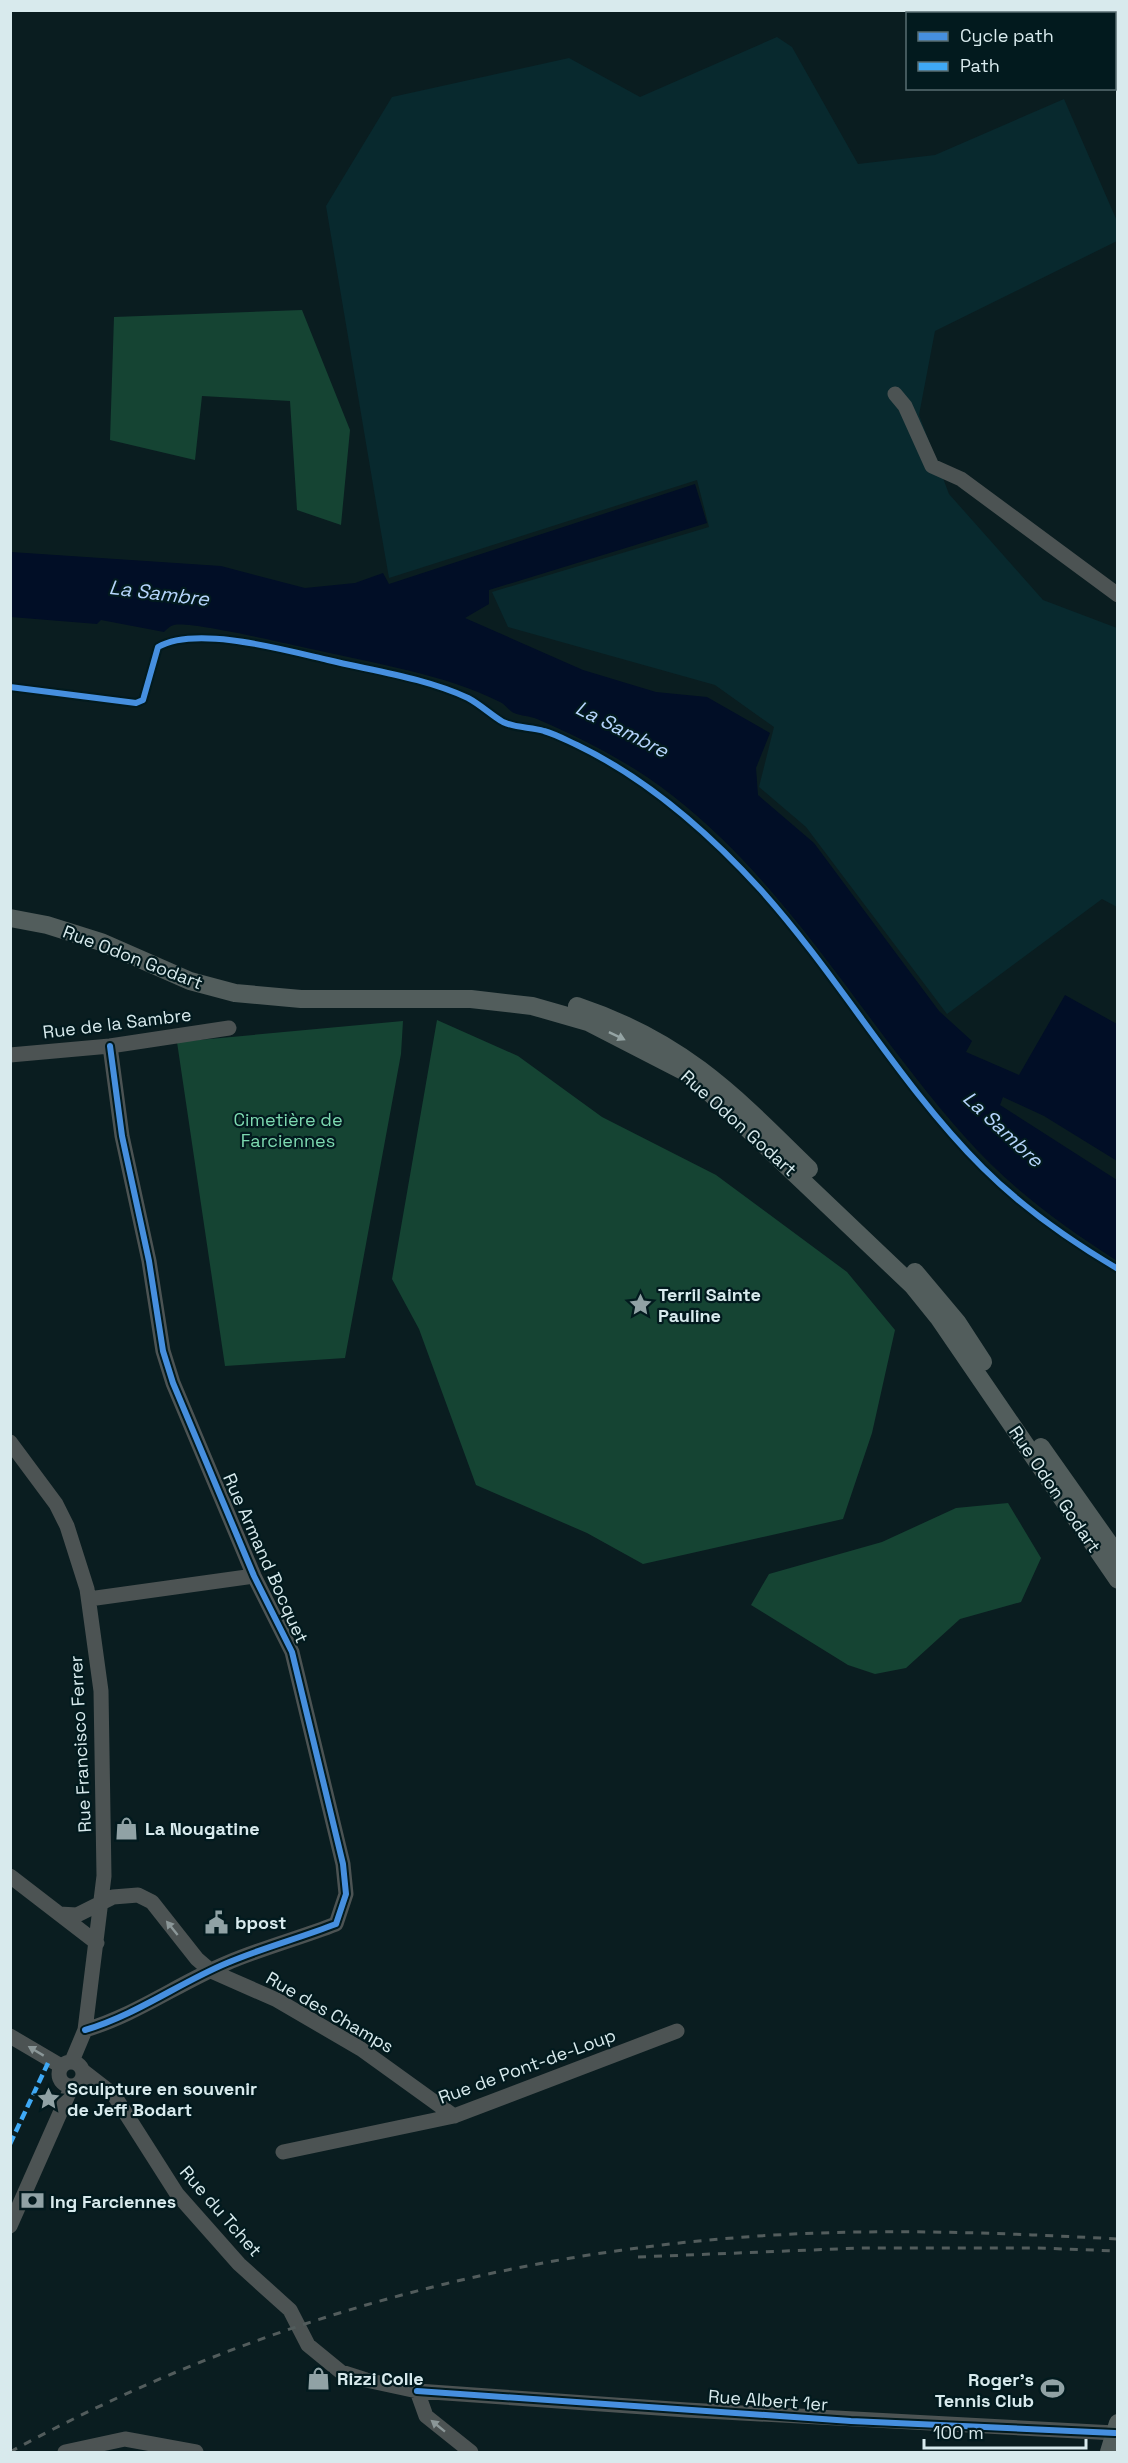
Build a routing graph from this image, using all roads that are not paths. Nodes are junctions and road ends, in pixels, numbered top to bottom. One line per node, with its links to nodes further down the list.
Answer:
1 (895, 394): 2 (street)
2 (1118, 595)
3 (10, 908): 9 (main road, Rue Odon Godart)
4 (10, 918): 11 (main road, Rue Odon Godart, one-way to 11)
5 (229, 1028): 6 (street, Rue de la Sambre)
6 (110, 1046): 7 (street, Rue de la Sambre); 10 (street, Rue Armand Bocquet)
7 (10, 1055)
8 (10, 1442): 12 (street, Rue Francisco Ferrer)
9 (1118, 1556)
10 (254, 1576): 12 (street); 17 (street, Rue Armand Bocquet)
11 (1118, 1580)
12 (89, 1599): 14 (street, Rue Francisco Ferrer)
13 (10, 1876): 15 (street)
14 (102, 1902): 15 (street, Rue des Champs); 16 (street, Rue Francisco Ferrer); 17 (street, Rue des Champs, one-way to 14)
15 (59, 1914): 16 (street)
16 (97, 1943): 18 (street, Rue Francisco Ferrer)
17 (211, 1971): 18 (street, Rue Armand Bocquet); 22 (street, Rue des Champs)
18 (85, 2030): 21 (street, Rue Francisco Ferrer)
19 (677, 2031): 22 (street, Rue de Pont-de-Loup)
20 (10, 2036): 21 (street, Rue du Tchet, one-way to 20)
21 (75, 2072): 24 (street, Rue Francisco Ferrer); 25 (street, Rue du Tchet)
22 (454, 2116): 23 (street, Rue de Pont-de-Loup)
23 (283, 2152)
24 (10, 2226)
25 (308, 2345): 26 (street, Rue Albert 1er)
26 (417, 2391): 27 (street, Rue Albert 1er); 30 (street, one-way to 26)
27 (1117, 2430): 31 (main road)
28 (65, 2452): 29 (street)
29 (196, 2452)
30 (471, 2452)
31 (1109, 2452)

